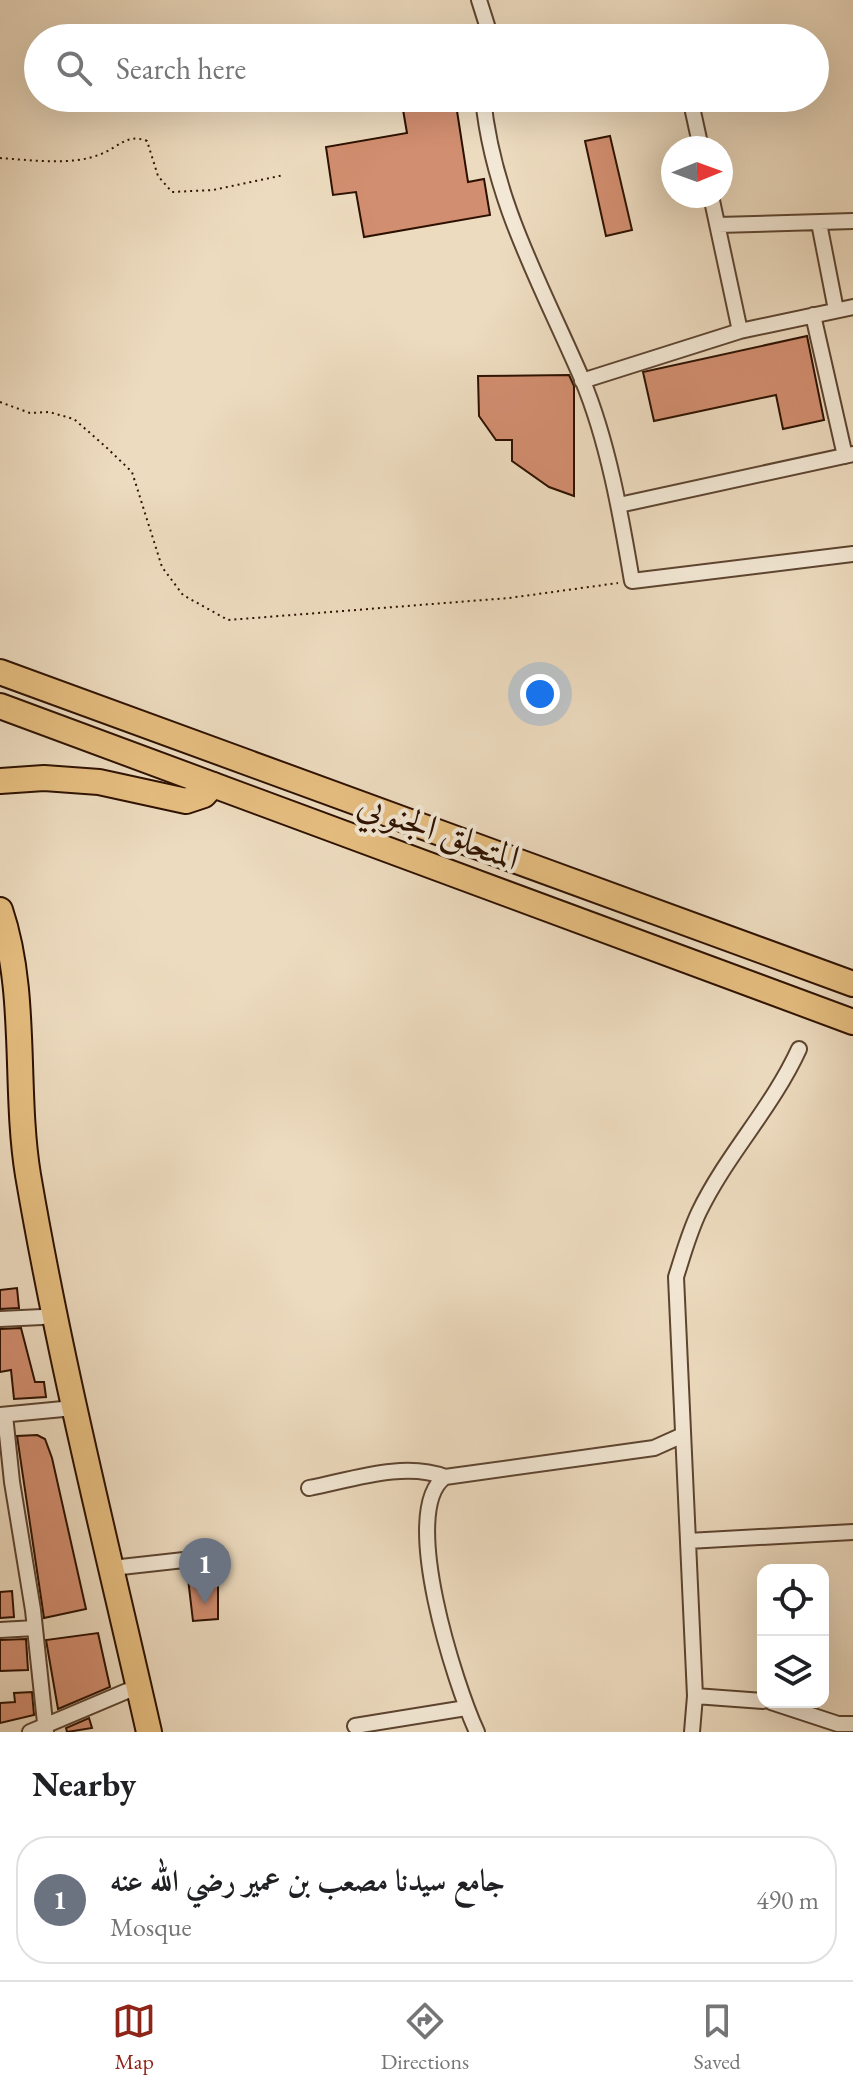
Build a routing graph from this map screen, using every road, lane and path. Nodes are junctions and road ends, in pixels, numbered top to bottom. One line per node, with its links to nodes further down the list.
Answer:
1 (479, 0): 2 (street)
2 (487, 24)
3 (485, 112): 16 (street)
4 (693, 112): 5 (street)
5 (698, 136)
6 (0, 158): 7 (path)
7 (284, 175)
8 (714, 208): 11 (street)
9 (853, 221): 10 (street)
10 (819, 223): 11 (street); 13 (street)
11 (718, 225): 15 (street)
12 (853, 307): 13 (street)
13 (836, 310): 14 (street)
14 (813, 315): 15 (street); 18 (street)
15 (740, 331): 16 (street)
16 (582, 381): 19 (street)
17 (0, 402): 21 (path)
18 (849, 455): 19 (street)
19 (619, 505): 21 (street)
20 (853, 554): 21 (street)
21 (632, 581)
22 (9, 676): 27 (main road, المتحلق الجنوبي)
23 (6, 708): 25 (main road, المتحلق الجنوبي)
24 (0, 781): 25 (main road)
25 (213, 785): 29 (main road, المتحلق الجنوبي)
26 (0, 910): 28 (main road)
27 (845, 978)
28 (8, 1005): 31 (main road); 42 (main road)
29 (853, 1022)
30 (799, 1049): 35 (street)
31 (42, 1317): 32 (street); 33 (main road)
32 (0, 1319)
33 (63, 1409): 34 (street); 45 (main road)
34 (3, 1415): 36 (street)
35 (683, 1435): 37 (street); 40 (street)
36 (6, 1473): 43 (street)
37 (445, 1477): 38 (street); 48 (street)
38 (309, 1488)
39 (853, 1532): 40 (street)
40 (688, 1541): 46 (street)
41 (220, 1556): 42 (street)
42 (112, 1568): 54 (main road)
43 (35, 1628): 44 (street); 52 (street)
44 (0, 1630)
45 (127, 1691): 52 (street); 53 (main road)
46 (695, 1696): 47 (street); 56 (street)
47 (757, 1701)
48 (466, 1708): 51 (street); 55 (street)
49 (789, 1708): 50 (street)
50 (853, 1724)
51 (355, 1726)
52 (40, 1731)
53 (137, 1732)
54 (149, 1732)
55 (477, 1732)
56 (692, 1732)

